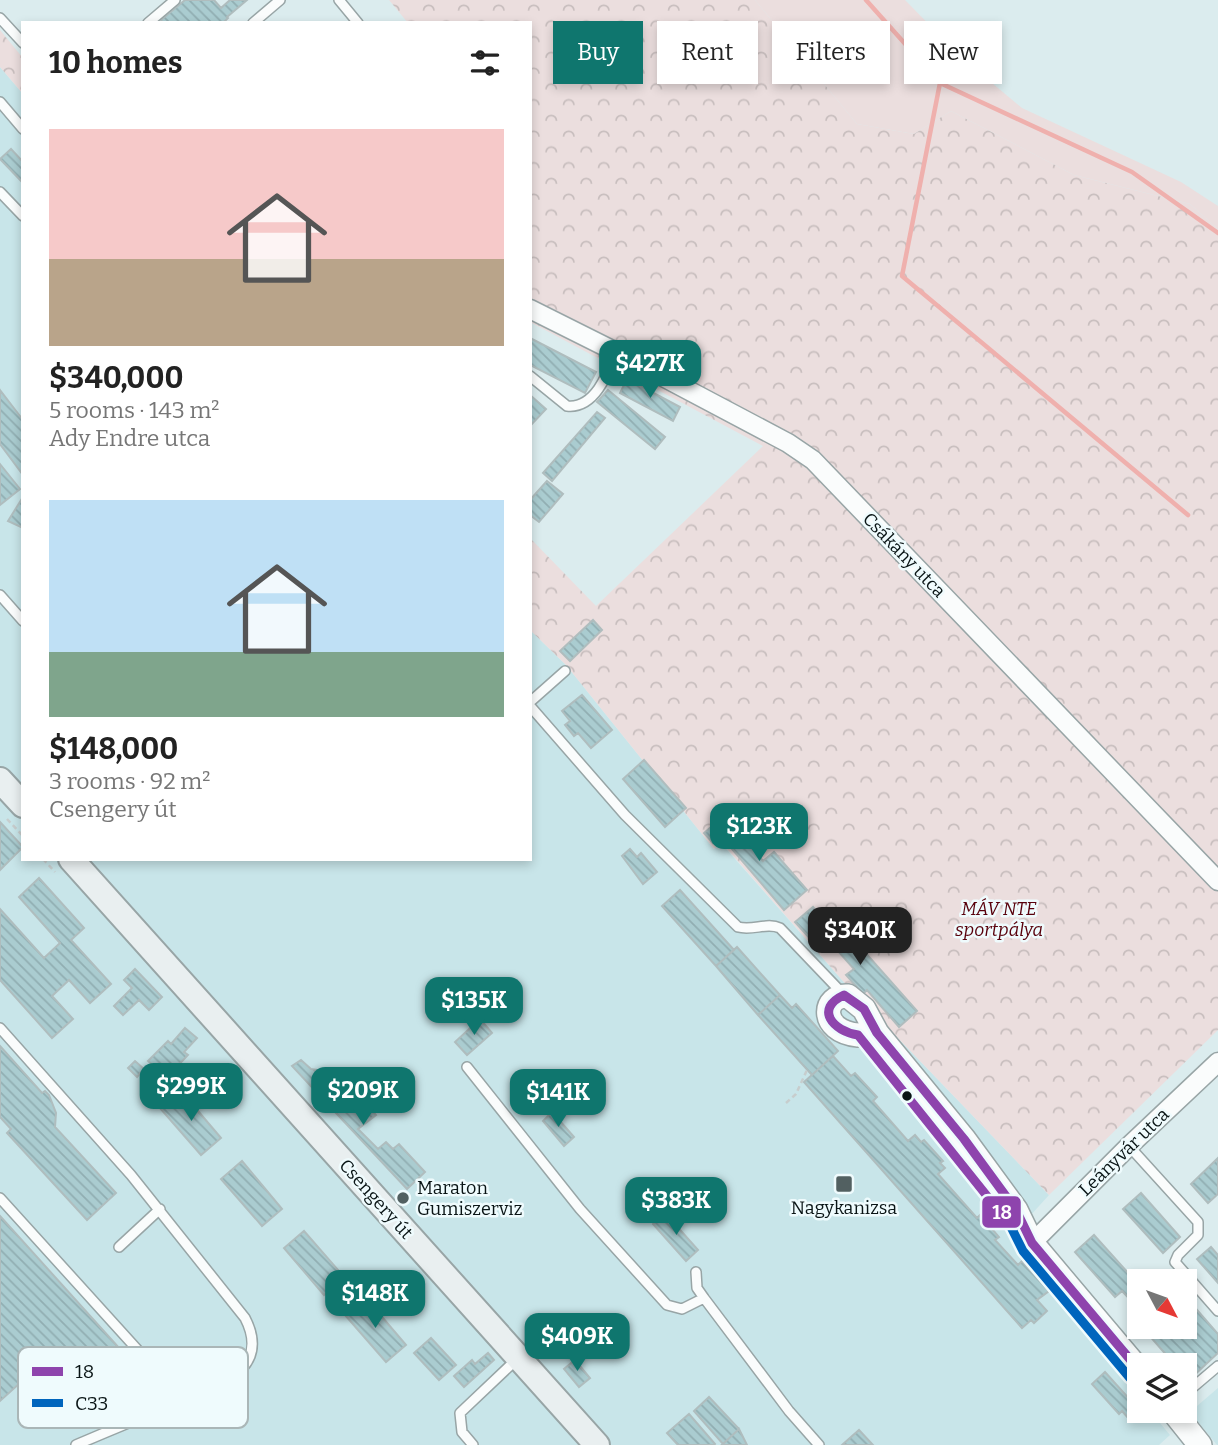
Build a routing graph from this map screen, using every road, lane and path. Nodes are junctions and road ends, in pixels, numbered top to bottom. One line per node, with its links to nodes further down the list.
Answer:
1 (175, 0): 5 (lane)
2 (280, 0): 6 (lane)
3 (339, 0): 7 (lane)
4 (0, 18): 8 (lane)
5 (150, 21)
6 (255, 21)
7 (356, 21)
8 (21, 41)
9 (0, 102): 10 (lane)
10 (21, 127)
11 (0, 192): 12 (lane)
12 (21, 214)
13 (532, 310): 14 (street, Csákány utca)
14 (617, 352): 15 (lane); 26 (street, Csákány utca)
15 (532, 378)
16 (0, 595): 17 (lane)
17 (21, 619)
18 (565, 671): 19 (lane)
19 (532, 702)
20 (532, 706): 27 (lane)
21 (0, 780): 22 (main road)
22 (21, 804)
23 (0, 811): 24 (path)
24 (21, 834)
25 (73, 861): 45 (main road, Csengery út)
26 (1218, 881)
27 (844, 995): 29 (street); 29 (street)
28 (0, 1028): 36 (lane)
29 (868, 1034): 37 (street)
30 (1218, 1062): 34 (street, Leányvár utca)
31 (467, 1067): 40 (lane)
32 (807, 1070): 33 (path)
33 (786, 1103)
34 (1129, 1146): 37 (street, Leányvár utca); 41 (lane)
35 (0, 1198): 42 (lane)
36 (160, 1209): 38 (lane); 43 (lane)
37 (1032, 1243): 44 (street)
38 (119, 1247)
39 (696, 1272): 40 (lane)
40 (704, 1298): 53 (lane)
41 (1218, 1311)
42 (135, 1347)
43 (248, 1356)
44 (1127, 1356)
45 (518, 1357): 51 (lane); 52 (main road, Csengery út)
46 (1218, 1366): 47 (lane)
47 (1197, 1384)
48 (1182, 1423): 54 (street)
49 (116, 1428): 50 (lane)
50 (76, 1445)
51 (473, 1445)
52 (597, 1445)
53 (819, 1445)
54 (1200, 1445)

